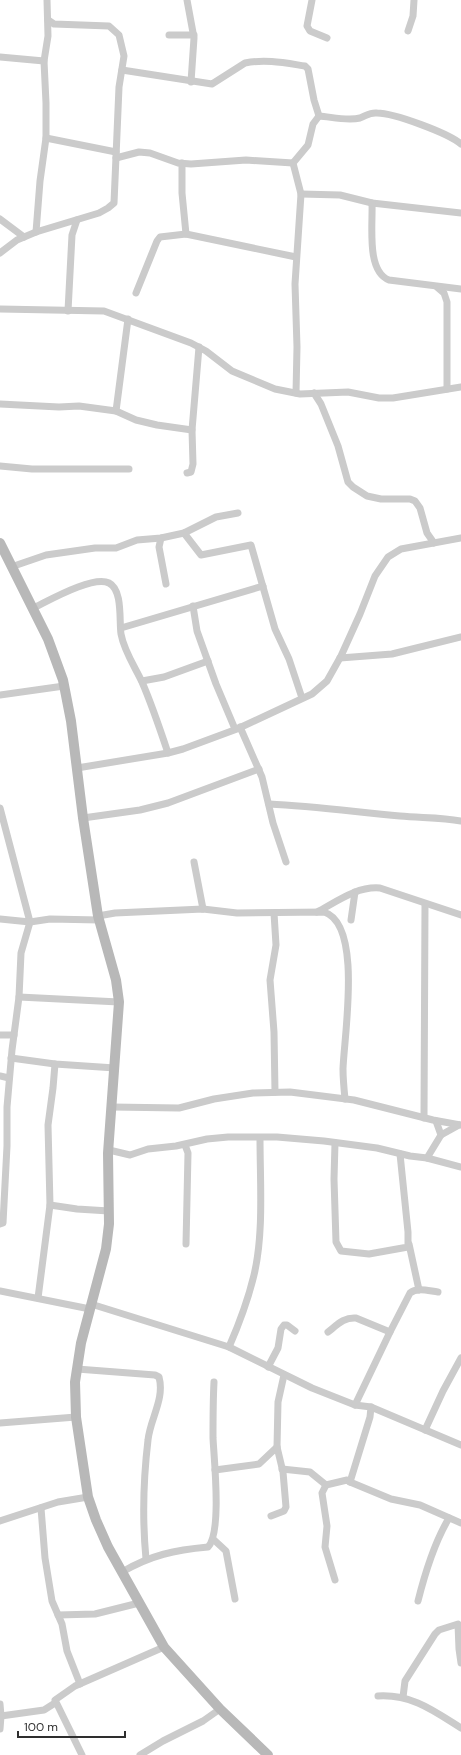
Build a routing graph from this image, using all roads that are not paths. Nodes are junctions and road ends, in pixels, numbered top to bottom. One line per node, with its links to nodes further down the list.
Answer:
1 (47, 0): 5 (street)
2 (187, 0): 8 (street)
3 (312, 0): 9 (street)
4 (414, 0): 6 (street)
5 (51, 22): 11 (street); 12 (street)
6 (408, 31)
7 (169, 35): 8 (street)
8 (194, 35): 13 (street)
9 (327, 38)
10 (0, 57): 11 (street)
11 (44, 61): 15 (street)
12 (122, 70): 13 (street); 17 (street)
13 (191, 82): 14 (street)
14 (319, 116): 16 (street); 19 (street)
15 (46, 138): 17 (street); 26 (street)
16 (460, 143)
17 (116, 155): 18 (street); 24 (street)
18 (182, 163): 19 (street); 27 (street)
19 (293, 163): 20 (street)
20 (301, 194): 21 (street); 31 (street)
21 (372, 203): 22 (street); 32 (street)
22 (461, 213)
23 (0, 219): 29 (street)
24 (77, 220): 25 (street); 28 (street)
25 (62, 224): 26 (street); 28 (street)
26 (36, 232): 29 (street)
27 (186, 234): 31 (street); 34 (street)
28 (72, 235): 36 (street)
29 (24, 237): 30 (street)
30 (0, 253)
31 (296, 257): 41 (street)
32 (437, 287): 33 (street); 40 (street)
33 (461, 289)
34 (136, 293)
35 (0, 309): 36 (street)
36 (68, 311): 37 (street)
37 (128, 319): 38 (street); 44 (street)
38 (199, 347): 41 (street); 45 (street)
39 (461, 387): 40 (street)
40 (448, 389): 42 (street)
41 (296, 393): 42 (street)
42 (314, 393): 54 (street)
43 (0, 404): 44 (street)
44 (116, 411): 45 (street)
45 (192, 430): 48 (street)
46 (0, 466): 47 (street)
47 (129, 469)
48 (187, 473)
49 (238, 513): 50 (street)
50 (184, 533): 51 (street); 57 (street)
51 (157, 538): 55 (street); 56 (street)
52 (461, 538): 54 (street)
53 (0, 543): 55 (street)
54 (434, 543): 62 (street)
55 (11, 567): 59 (street)
56 (166, 584)
57 (263, 586): 58 (street); 67 (street)
58 (193, 606): 60 (street); 63 (street)
59 (33, 608): 60 (street); 65 (street)
60 (121, 628): 64 (street)
61 (461, 637): 62 (street)
62 (340, 658): 67 (street)
63 (208, 661): 64 (street); 68 (street)
64 (142, 682): 69 (street)
65 (64, 686): 66 (street); 70 (street)
66 (0, 695)
67 (302, 698): 68 (street)
68 (237, 728): 69 (street); 71 (street)
69 (168, 753): 70 (street)
70 (77, 768): 74 (street)
71 (259, 769): 72 (street); 74 (street)
72 (269, 804): 75 (street); 77 (street)
73 (0, 808): 87 (street)
74 (84, 818): 84 (street)
75 (461, 821)
76 (194, 862): 80 (street)
77 (286, 862)
78 (355, 892): 79 (street); 81 (street); 86 (street)
79 (426, 904): 83 (street); 100 (street)
80 (203, 909): 82 (street); 84 (street)
81 (317, 912): 82 (street); 98 (street)
82 (274, 913): 97 (street)
83 (461, 915)
84 (99, 918): 87 (street); 89 (street)
85 (0, 919): 87 (street)
86 (351, 920)
87 (30, 922): 88 (street)
88 (19, 998): 89 (street); 91 (street)
89 (119, 1002): 94 (street)
90 (0, 1035): 91 (street)
91 (14, 1035): 92 (street)
92 (11, 1058): 93 (street); 96 (street)
93 (54, 1064): 94 (street); 112 (street)
94 (115, 1068): 99 (street)
95 (0, 1076): 96 (street)
96 (9, 1078): 108 (street)
97 (275, 1092): 98 (street); 99 (street)
98 (345, 1099): 100 (street)
99 (112, 1107): 107 (street)
100 (424, 1118): 101 (street)
101 (436, 1121): 102 (street); 103 (street)
102 (460, 1125): 103 (street)
103 (441, 1135): 110 (street)
104 (260, 1138): 105 (street); 106 (street); 125 (street)
105 (335, 1142): 109 (street); 116 (street)
106 (185, 1145): 107 (street); 115 (street)
107 (108, 1150): 113 (street)
108 (4, 1153): 114 (street)
109 (400, 1154): 110 (street); 116 (street)
110 (427, 1158): 111 (street)
111 (461, 1167)
112 (50, 1205): 113 (street); 120 (street)
113 (109, 1211): 121 (street)
114 (0, 1224)
115 (186, 1244)
116 (409, 1244): 117 (street)
117 (419, 1290): 119 (street); 124 (street)
118 (1, 1292): 120 (street)
119 (438, 1292)
120 (38, 1298): 121 (street)
121 (91, 1306): 125 (street); 128 (street)
122 (295, 1330): 127 (street)
123 (328, 1332): 124 (street)
124 (390, 1332): 131 (street)
125 (229, 1347): 127 (street)
126 (461, 1358): 135 (street)
127 (268, 1367): 129 (street)
128 (77, 1369): 133 (street); 151 (street)
129 (284, 1375): 131 (street); 137 (street)
130 (214, 1382): 141 (street)
131 (355, 1405): 132 (street)
132 (371, 1407): 135 (street); 142 (street)
133 (76, 1417): 134 (street); 144 (street)
134 (0, 1423)
135 (425, 1430): 136 (street)
136 (461, 1445)
137 (277, 1447): 138 (street); 139 (street)
138 (269, 1455): 139 (street); 141 (street)
139 (281, 1461): 140 (street)
140 (282, 1469): 143 (street); 146 (street)
141 (215, 1470): 150 (street)
142 (350, 1482): 143 (street); 147 (street)
143 (326, 1485): 153 (street)
144 (88, 1497): 145 (street); 152 (street)
145 (42, 1508): 148 (street); 157 (street)
146 (271, 1516)
147 (449, 1518): 149 (street); 155 (street)
148 (0, 1521)
149 (461, 1523)
150 (213, 1539): 151 (street); 154 (street)
151 (146, 1559): 152 (street)
152 (122, 1572): 156 (street)
153 (335, 1580)
154 (235, 1600)
155 (418, 1601)
156 (139, 1603): 157 (street); 158 (street)
157 (58, 1615): 160 (street)
158 (164, 1647): 160 (street); 165 (street)
159 (461, 1663): 162 (street)
160 (80, 1684): 163 (street)
161 (378, 1696): 162 (street)
162 (404, 1697): 167 (street)
163 (55, 1703): 166 (street); 169 (street)
164 (0, 1704): 166 (street)
165 (220, 1709): 170 (street); 171 (street)
166 (1, 1716): 168 (street)
167 (461, 1728)
168 (0, 1729)
169 (82, 1755)
170 (140, 1755)
171 (268, 1755)

